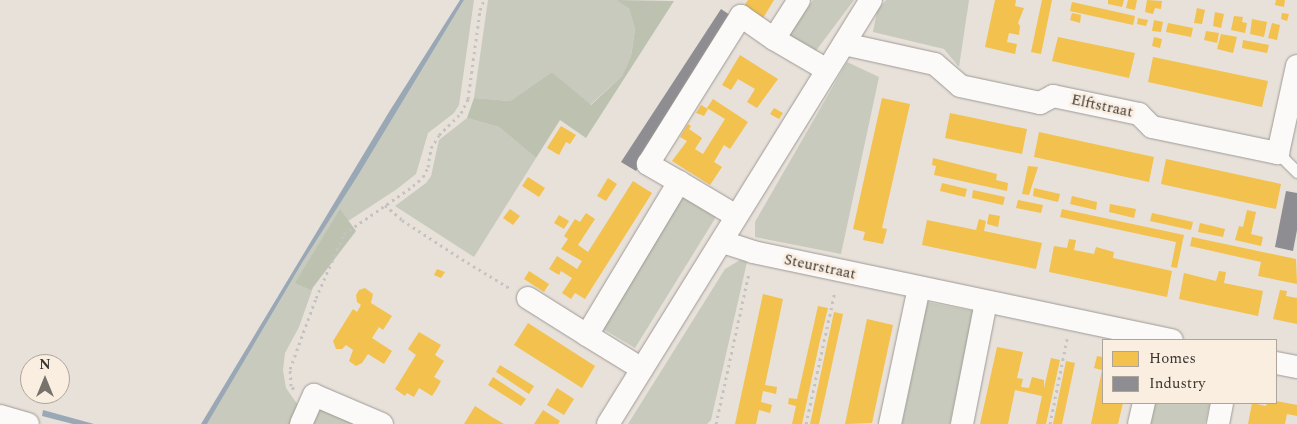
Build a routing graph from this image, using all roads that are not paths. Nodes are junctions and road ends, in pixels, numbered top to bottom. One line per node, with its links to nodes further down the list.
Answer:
1 (799, 0): 3 (street)
2 (871, 0): 4 (street)
3 (774, 39): 6 (street); 9 (street)
4 (844, 44): 6 (street); 7 (street, Elftstraat)
5 (1297, 66): 7 (street)
6 (827, 70): 10 (street)
7 (1278, 153): 8 (lane)
8 (1297, 172)
9 (679, 182): 10 (street); 15 (street)
10 (736, 216): 11 (street)
11 (723, 242): 12 (street, Steurstraat); 19 (street)
12 (919, 288): 14 (street, Steurstraat); 27 (street)
13 (528, 298): 15 (street)
14 (986, 302): 16 (street, Steurstraat); 28 (street)
15 (587, 335): 19 (street)
16 (1162, 339)
17 (1277, 363): 18 (street)
18 (1297, 367)
19 (642, 369): 26 (street)
20 (1144, 404): 29 (street)
21 (1222, 404): 30 (street)
22 (0, 416): 24 (street)
23 (304, 417): 25 (street)
24 (28, 424)
25 (382, 424)
26 (610, 424)
27 (890, 424)
28 (962, 424)
29 (1139, 424)
30 (1218, 424)

